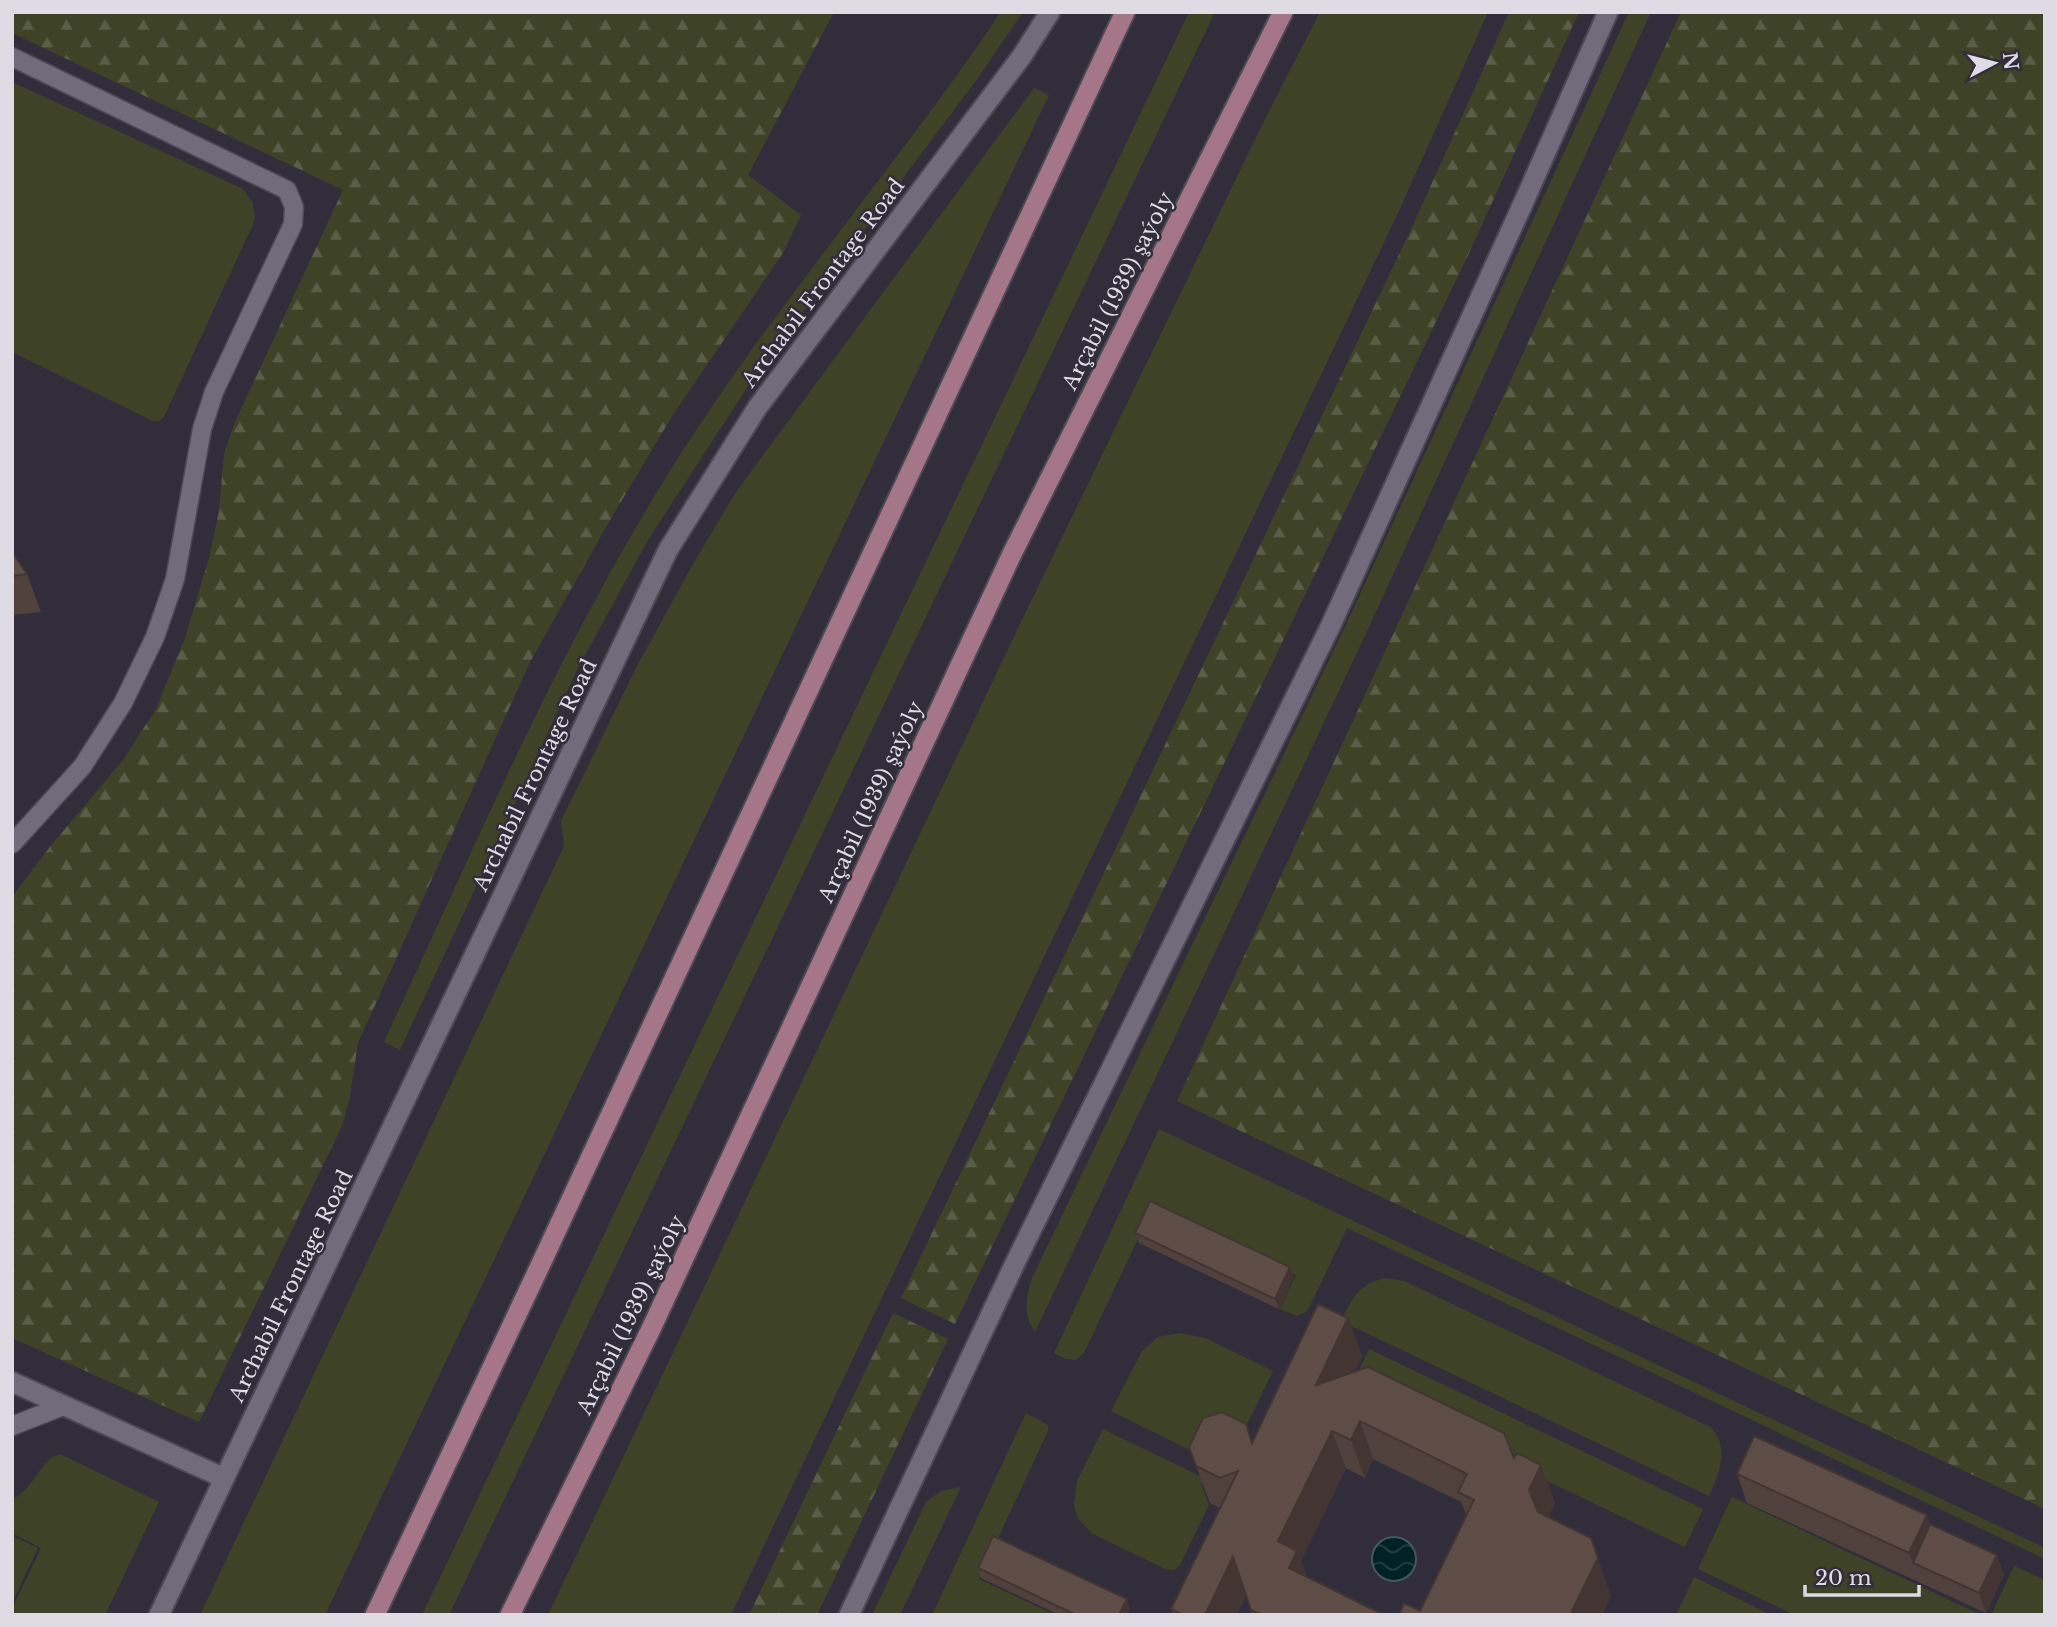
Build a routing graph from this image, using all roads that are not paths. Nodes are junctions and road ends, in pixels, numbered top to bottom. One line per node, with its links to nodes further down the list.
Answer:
1 (1050, 12): 10 (street, Archabil Frontage Road)
2 (1125, 12): 12 (main road)
3 (1283, 12): 13 (main road, Arçabil (1939) şaýoly)
4 (1608, 12): 14 (street)
5 (12, 57): 6 (lane)
6 (12, 844)
7 (12, 1382): 8 (street)
8 (62, 1406): 9 (lane); 10 (street)
9 (12, 1426)
10 (224, 1478): 11 (street, Archabil Frontage Road)
11 (159, 1615)
12 (375, 1615)
13 (510, 1615)
14 (849, 1615)

